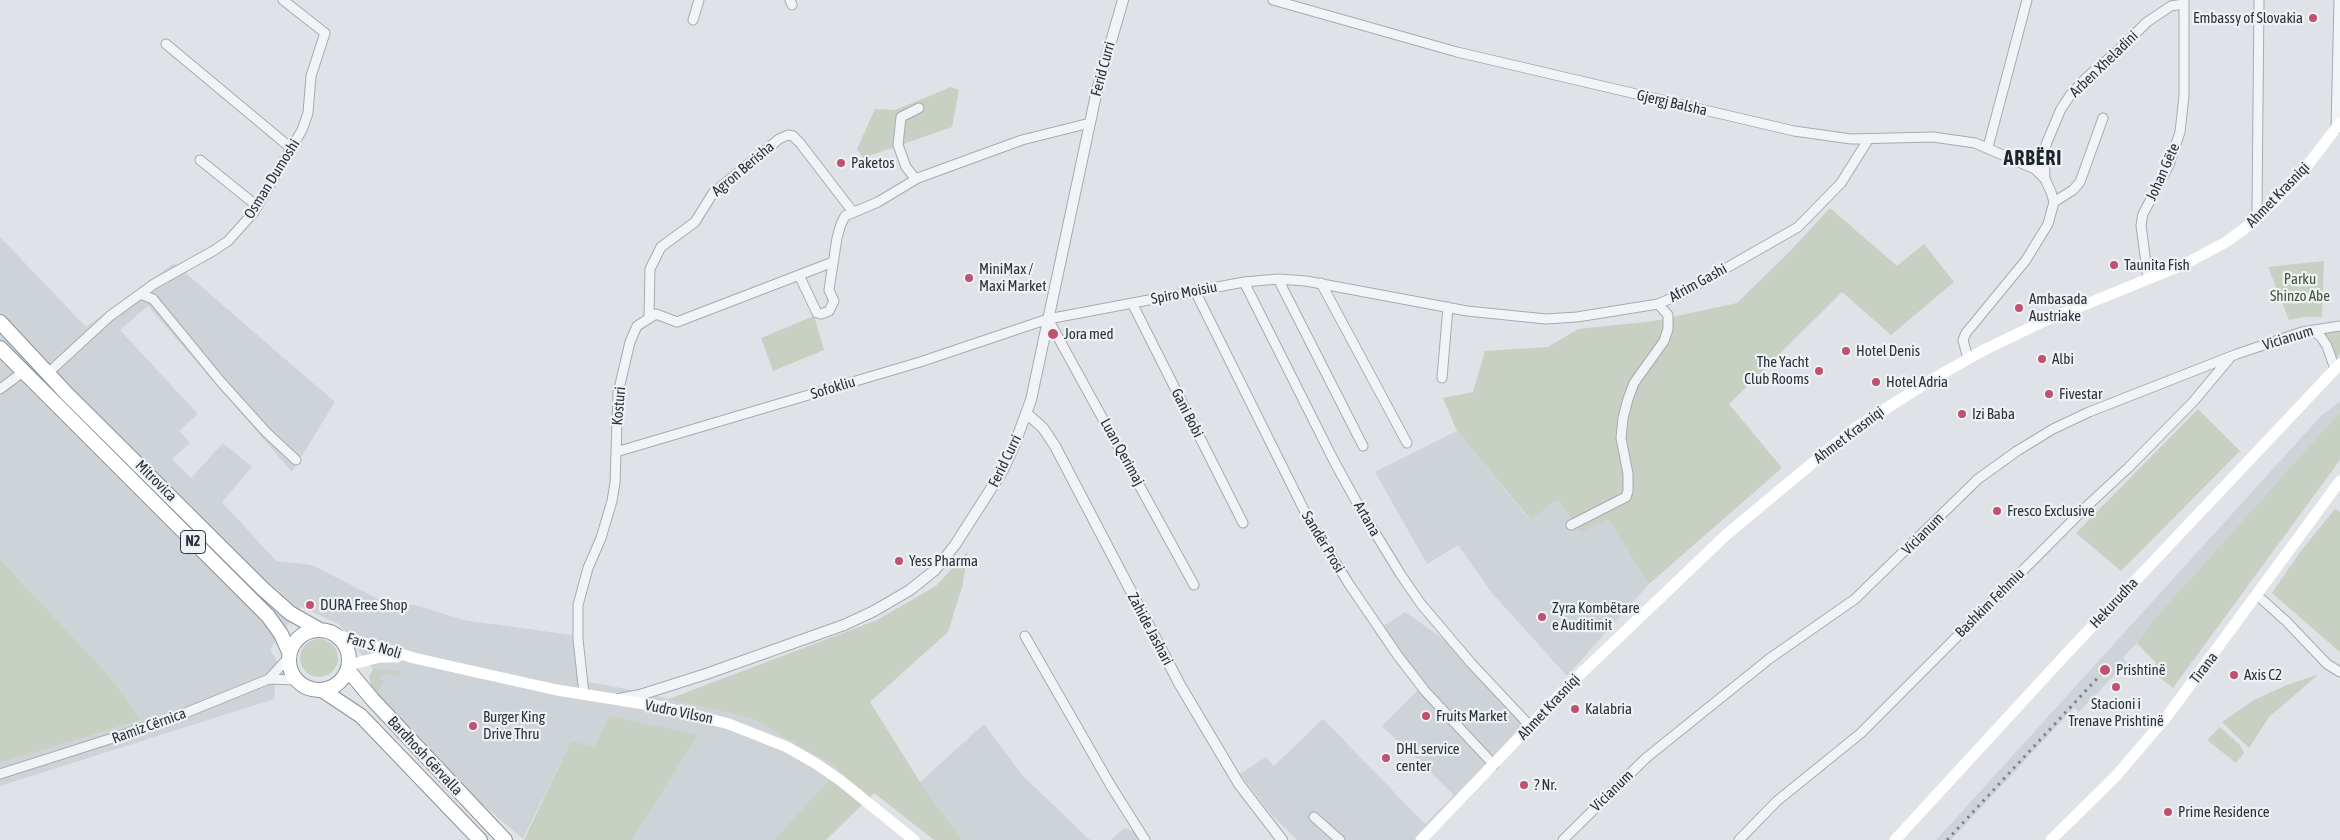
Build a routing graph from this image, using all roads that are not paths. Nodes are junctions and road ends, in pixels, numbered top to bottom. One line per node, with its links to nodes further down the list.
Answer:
1 (283, 0): 17 (street, Osman Dumoshi)
2 (699, 0): 9 (street)
3 (1123, 0): 13 (street, Ferid Curri)
4 (1273, 0): 15 (street, Gjergj Balsha)
5 (2027, 0): 16 (street)
6 (2259, 0): 24 (street)
7 (2339, 0): 14 (street)
8 (2184, 2): 20 (street, Arben Xheladini); 28 (street, Johan Gëte)
9 (693, 20)
10 (166, 44): 17 (street)
11 (919, 108): 19 (street)
12 (2102, 118): 21 (street)
13 (1090, 123): 19 (street); 37 (street, Ferid Curri)
14 (2338, 126): 24 (main road, Ahmet Krasniqi)
15 (1868, 140): 16 (street, Gjergj Balsha); 34 (street, Afrim Gashi)
16 (1988, 147): 20 (street, Gjergj Balsha)
17 (292, 149): 22 (street, Osman Dumoshi)
18 (200, 160): 22 (street)
19 (918, 178): 23 (street)
20 (2045, 179): 21 (street)
21 (2054, 202): 43 (street)
22 (257, 206): 32 (street, Osman Dumoshi)
23 (853, 212): 25 (street); 36 (street, Agron Berisha)
24 (2255, 221): 28 (main road, Ahmet Krasniqi)
25 (833, 262): 26 (street); 26 (street)
26 (799, 275): 36 (street)
27 (1278, 279): 29 (street, Spiro Moisiu); 30 (street, Spiro Moisiu); 51 (street)
28 (2148, 279): 43 (main road, Ahmet Krasniqi)
29 (1244, 282): 31 (street, Spiro Moisiu); 71 (street, Artana)
30 (1321, 283): 35 (street, Spiro Moisiu); 50 (street)
31 (1195, 291): 33 (street, Spiro Moisiu); 72 (street, Sandër Prosi)
32 (140, 294): 46 (street, Osman Dumoshi); 53 (street)
33 (1132, 303): 37 (street, Spiro Moisiu); 55 (street, Gani Bobi)
34 (1658, 304): 35 (street, Spiro Moisiu); 56 (street, Afrim Gashi)
35 (1448, 307): 47 (street)
36 (649, 318): 52 (street, Kosturi)
37 (1048, 319): 49 (street, Ferid Curri); 52 (street, Sofokliu); 57 (street, Luan Qerimaj)
38 (0, 322): 46 (highway, Mitrovica / N2)
39 (2340, 326): 40 (street, Vicianum)
40 (2312, 330): 42 (street, Vicianum); 44 (street, Hekurudha)
41 (0, 348): 45 (highway, Mitrovica / N2)
42 (2231, 356): 82 (street, Vicianum); 83 (street, Bashkim Fehmiu)
43 (1968, 359): 71 (main road, Ahmet Krasniqi)
44 (2338, 367): 84 (main road, Hekurudha)
45 (23, 372): 48 (street); 62 (highway, Mitrovica / N2)
46 (47, 374): 59 (highway, Mitrovica / N2)
47 (1442, 378)
48 (0, 389)
49 (1026, 413): 70 (street, Ferid Curri); 79 (street, Zahide Jashari)
50 (1407, 443)
51 (1363, 446)
52 (616, 452): 69 (street, Kosturi)
53 (296, 460)
54 (2340, 482): 58 (main road, Tirana)
55 (1243, 523)
56 (1571, 524)
57 (1194, 585)
58 (2257, 595): 65 (street); 85 (main road, Tirana)
59 (320, 630): 60 (highway, N2); 62 (highway)
60 (334, 634): 63 (main road, Fan S. Noli); 64 (highway)
61 (1026, 636): 78 (street)
62 (289, 655): 66 (street); 67 (highway, N2)
63 (414, 658): 64 (main road); 69 (main road, Vudro Vilson)
64 (348, 667): 68 (highway); 76 (highway, Bardhosh Gërvalla)
65 (2340, 672)
66 (268, 679): 67 (street, Ramiz Cërnica); 73 (street, Ramiz Cërnica)
67 (296, 680): 68 (highway)
68 (322, 690): 75 (highway, Bardhosh Gërvalla)
69 (584, 694): 70 (main road, Vudro Vilson)
70 (616, 700): 77 (main road, Vudro Vilson)
71 (1531, 727): 72 (main road, Ahmet Krasniqi)
72 (1494, 765): 81 (main road, Ahmet Krasniqi)
73 (0, 774)
74 (1314, 817): 80 (street)
75 (480, 840)
76 (505, 840)
77 (914, 840)
78 (1144, 840)
79 (1282, 840)
80 (1340, 840)
81 (1421, 840)
82 (1564, 840)
83 (1739, 840)
84 (1895, 840)
85 (2051, 840)

